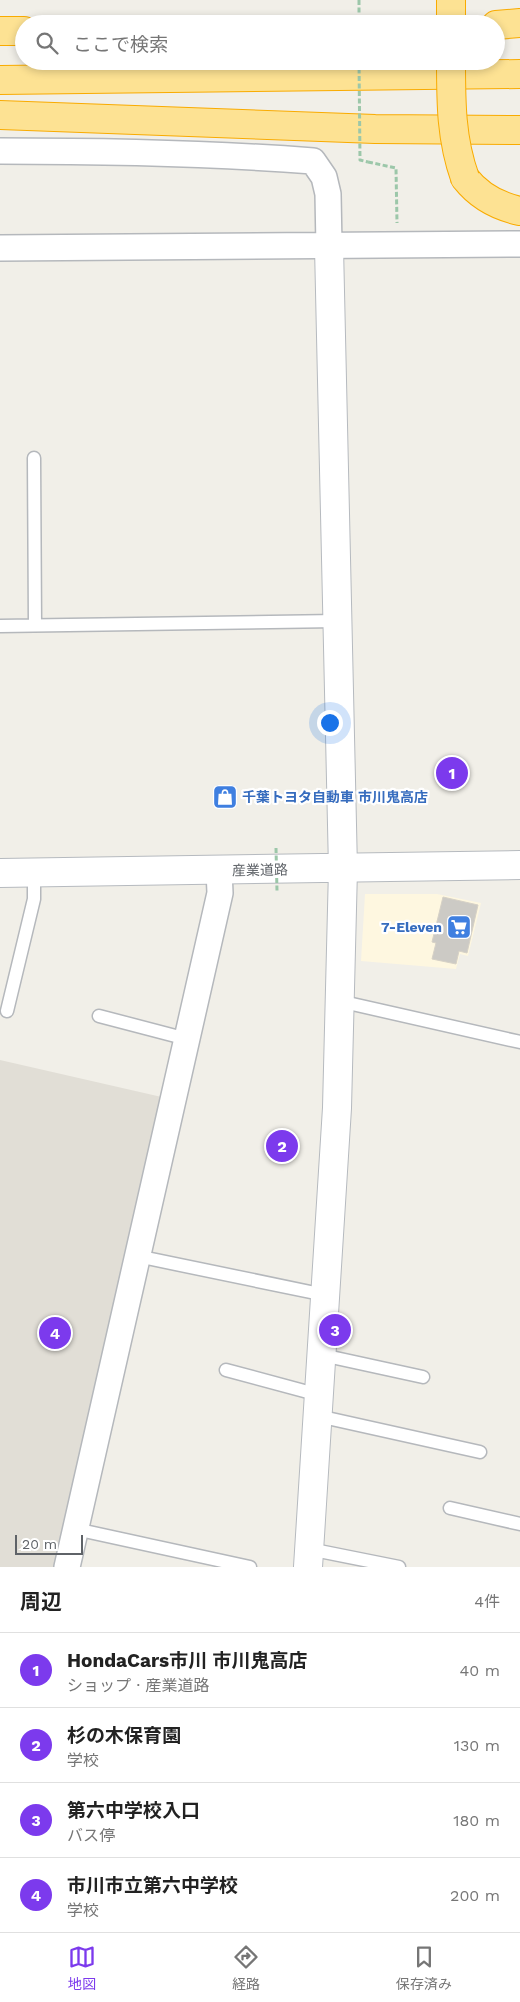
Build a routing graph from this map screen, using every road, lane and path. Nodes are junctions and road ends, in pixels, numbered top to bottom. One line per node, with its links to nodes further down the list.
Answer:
1 (358, 0): 3 (path)
2 (451, 0): 4 (highway)
3 (359, 15)
4 (451, 15)
5 (520, 24): 6 (highway)
6 (505, 25)
7 (0, 31): 8 (highway)
8 (15, 31)
9 (359, 70): 21 (path, bridge)
10 (451, 70): 20 (highway, bridge)
11 (520, 74): 12 (highway)
12 (391, 75): 13 (highway); 14 (highway)
13 (0, 80)
14 (520, 82)
15 (0, 115): 16 (highway)
16 (375, 129): 17 (highway); 18 (highway)
17 (520, 130)
18 (520, 145)
19 (0, 151): 23 (street)
20 (520, 211)
21 (388, 225)
22 (520, 244): 23 (street)
23 (329, 247): 24 (street); 26 (street)
24 (0, 248)
25 (34, 458): 27 (lane)
26 (337, 621): 27 (lane); 31 (street)
27 (35, 625): 28 (lane)
28 (0, 626)
29 (276, 848): 35 (path, bridge)
30 (520, 865): 31 (street, 産業道路)
31 (343, 869): 32 (street, 産業道路); 37 (street)
32 (219, 870): 34 (street, 産業道路); 40 (street)
33 (0, 873): 34 (street, 産業道路)
34 (34, 873): 36 (lane)
35 (277, 891)
36 (5, 996): 38 (lane)
37 (339, 1001): 41 (lane); 43 (street)
38 (7, 1011)
39 (100, 1016): 40 (lane)
40 (187, 1039): 42 (street)
41 (520, 1042)
42 (137, 1256): 43 (lane); 51 (street)
43 (325, 1295): 44 (street)
44 (322, 1355): 46 (lane); 47 (street)
45 (226, 1370): 47 (lane)
46 (423, 1377)
47 (318, 1405): 48 (lane); 52 (street)
48 (480, 1452)
49 (450, 1508): 50 (lane)
50 (520, 1524)
51 (75, 1529): 53 (street); 54 (lane)
52 (309, 1558): 55 (lane)
53 (67, 1567)
54 (250, 1567)
55 (399, 1567)

